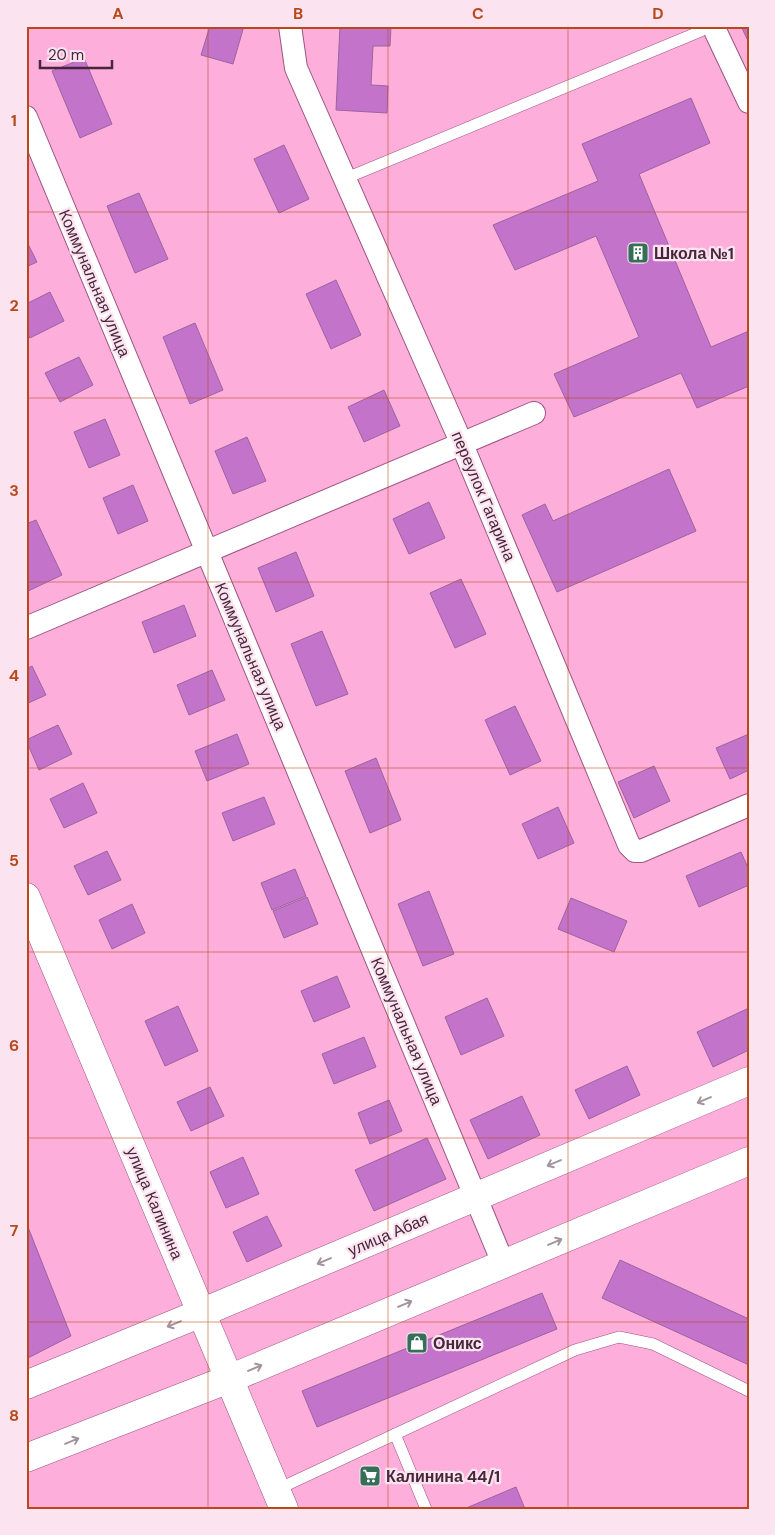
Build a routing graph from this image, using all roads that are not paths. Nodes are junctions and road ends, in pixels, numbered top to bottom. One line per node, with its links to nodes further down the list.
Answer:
1 (290, 26): 5 (street, переулок Гагарина)
2 (703, 28): 3 (street); 5 (lane)
3 (749, 102)
4 (26, 117): 8 (street, Коммунальная улица)
5 (344, 179): 7 (street, переулок Гагарина)
6 (534, 413): 7 (street)
7 (462, 442): 8 (street); 10 (street, переулок Гагарина)
8 (208, 552): 9 (street); 14 (street, Коммунальная улица)
9 (26, 628)
10 (749, 805)
11 (26, 897): 16 (street, улица Калинина)
12 (749, 1081): 14 (street, улица Абая, one-way to 14)
13 (749, 1161): 15 (street, one-way to 13)
14 (475, 1196): 15 (street, Коммунальная улица); 16 (street, улица Абая, one-way to 16)
15 (503, 1263): 17 (street, one-way to 15)
16 (201, 1313): 17 (street, улица Калинина); 18 (street, улица Абая, one-way to 18)
17 (229, 1378): 21 (street, one-way to 17); 22 (street, улица Калинина)
18 (26, 1385)
19 (749, 1391): 20 (lane)
20 (395, 1434): 22 (lane); 23 (lane)
21 (26, 1458)
22 (280, 1500)
23 (426, 1509)

